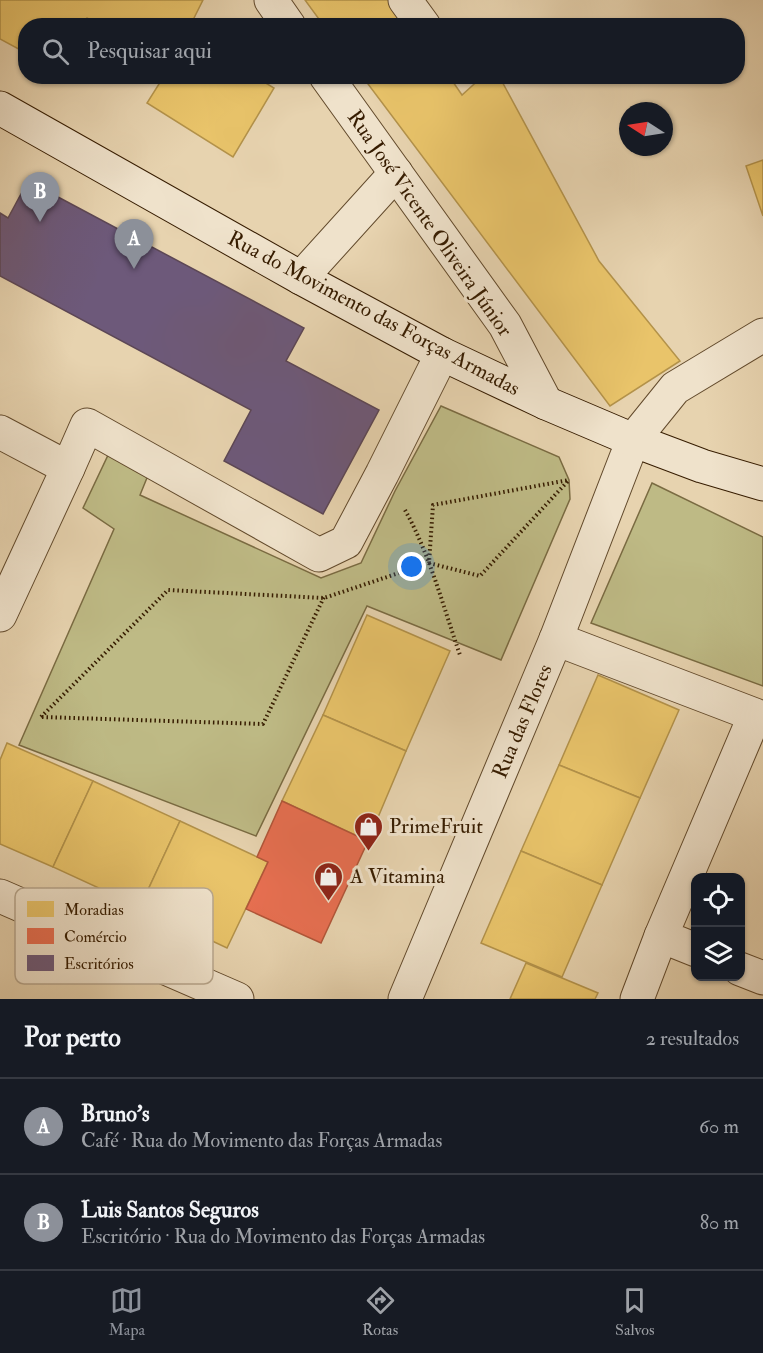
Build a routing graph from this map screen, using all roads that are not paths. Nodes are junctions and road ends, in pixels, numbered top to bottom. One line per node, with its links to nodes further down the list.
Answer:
1 (271, 0): 3 (street)
2 (405, 0): 4 (street)
3 (283, 18)
4 (418, 18)
5 (332, 84): 7 (street, Rua José Vicente Oliveira Júnior)
6 (0, 108): 8 (street, Rua do Movimento das Forças Armadas)
7 (396, 173): 8 (street); 11 (street, Rua José Vicente Oliveira Júnior)
8 (301, 278): 10 (street, Rua do Movimento das Forças Armadas)
9 (763, 335): 13 (street, Rua das Flores)
10 (442, 354): 11 (street, Rua do Movimento das Forças Armadas); 14 (street)
11 (546, 404): 13 (street, Rua do Movimento das Forças Armadas)
12 (0, 432): 14 (street)
13 (633, 440): 15 (street, Rua do Movimento das Forças Armadas); 17 (street, Rua das Flores)
14 (68, 468): 16 (street)
15 (763, 484)
16 (0, 615)
17 (556, 639): 20 (street); 26 (street, Rua das Flores)
18 (0, 896): 19 (street)
19 (15, 903)
20 (661, 936): 21 (street); 27 (street)
21 (691, 948)
22 (745, 971): 23 (street)
23 (763, 978)
24 (202, 984): 25 (street)
25 (237, 999)
26 (405, 999)
27 (637, 999)

